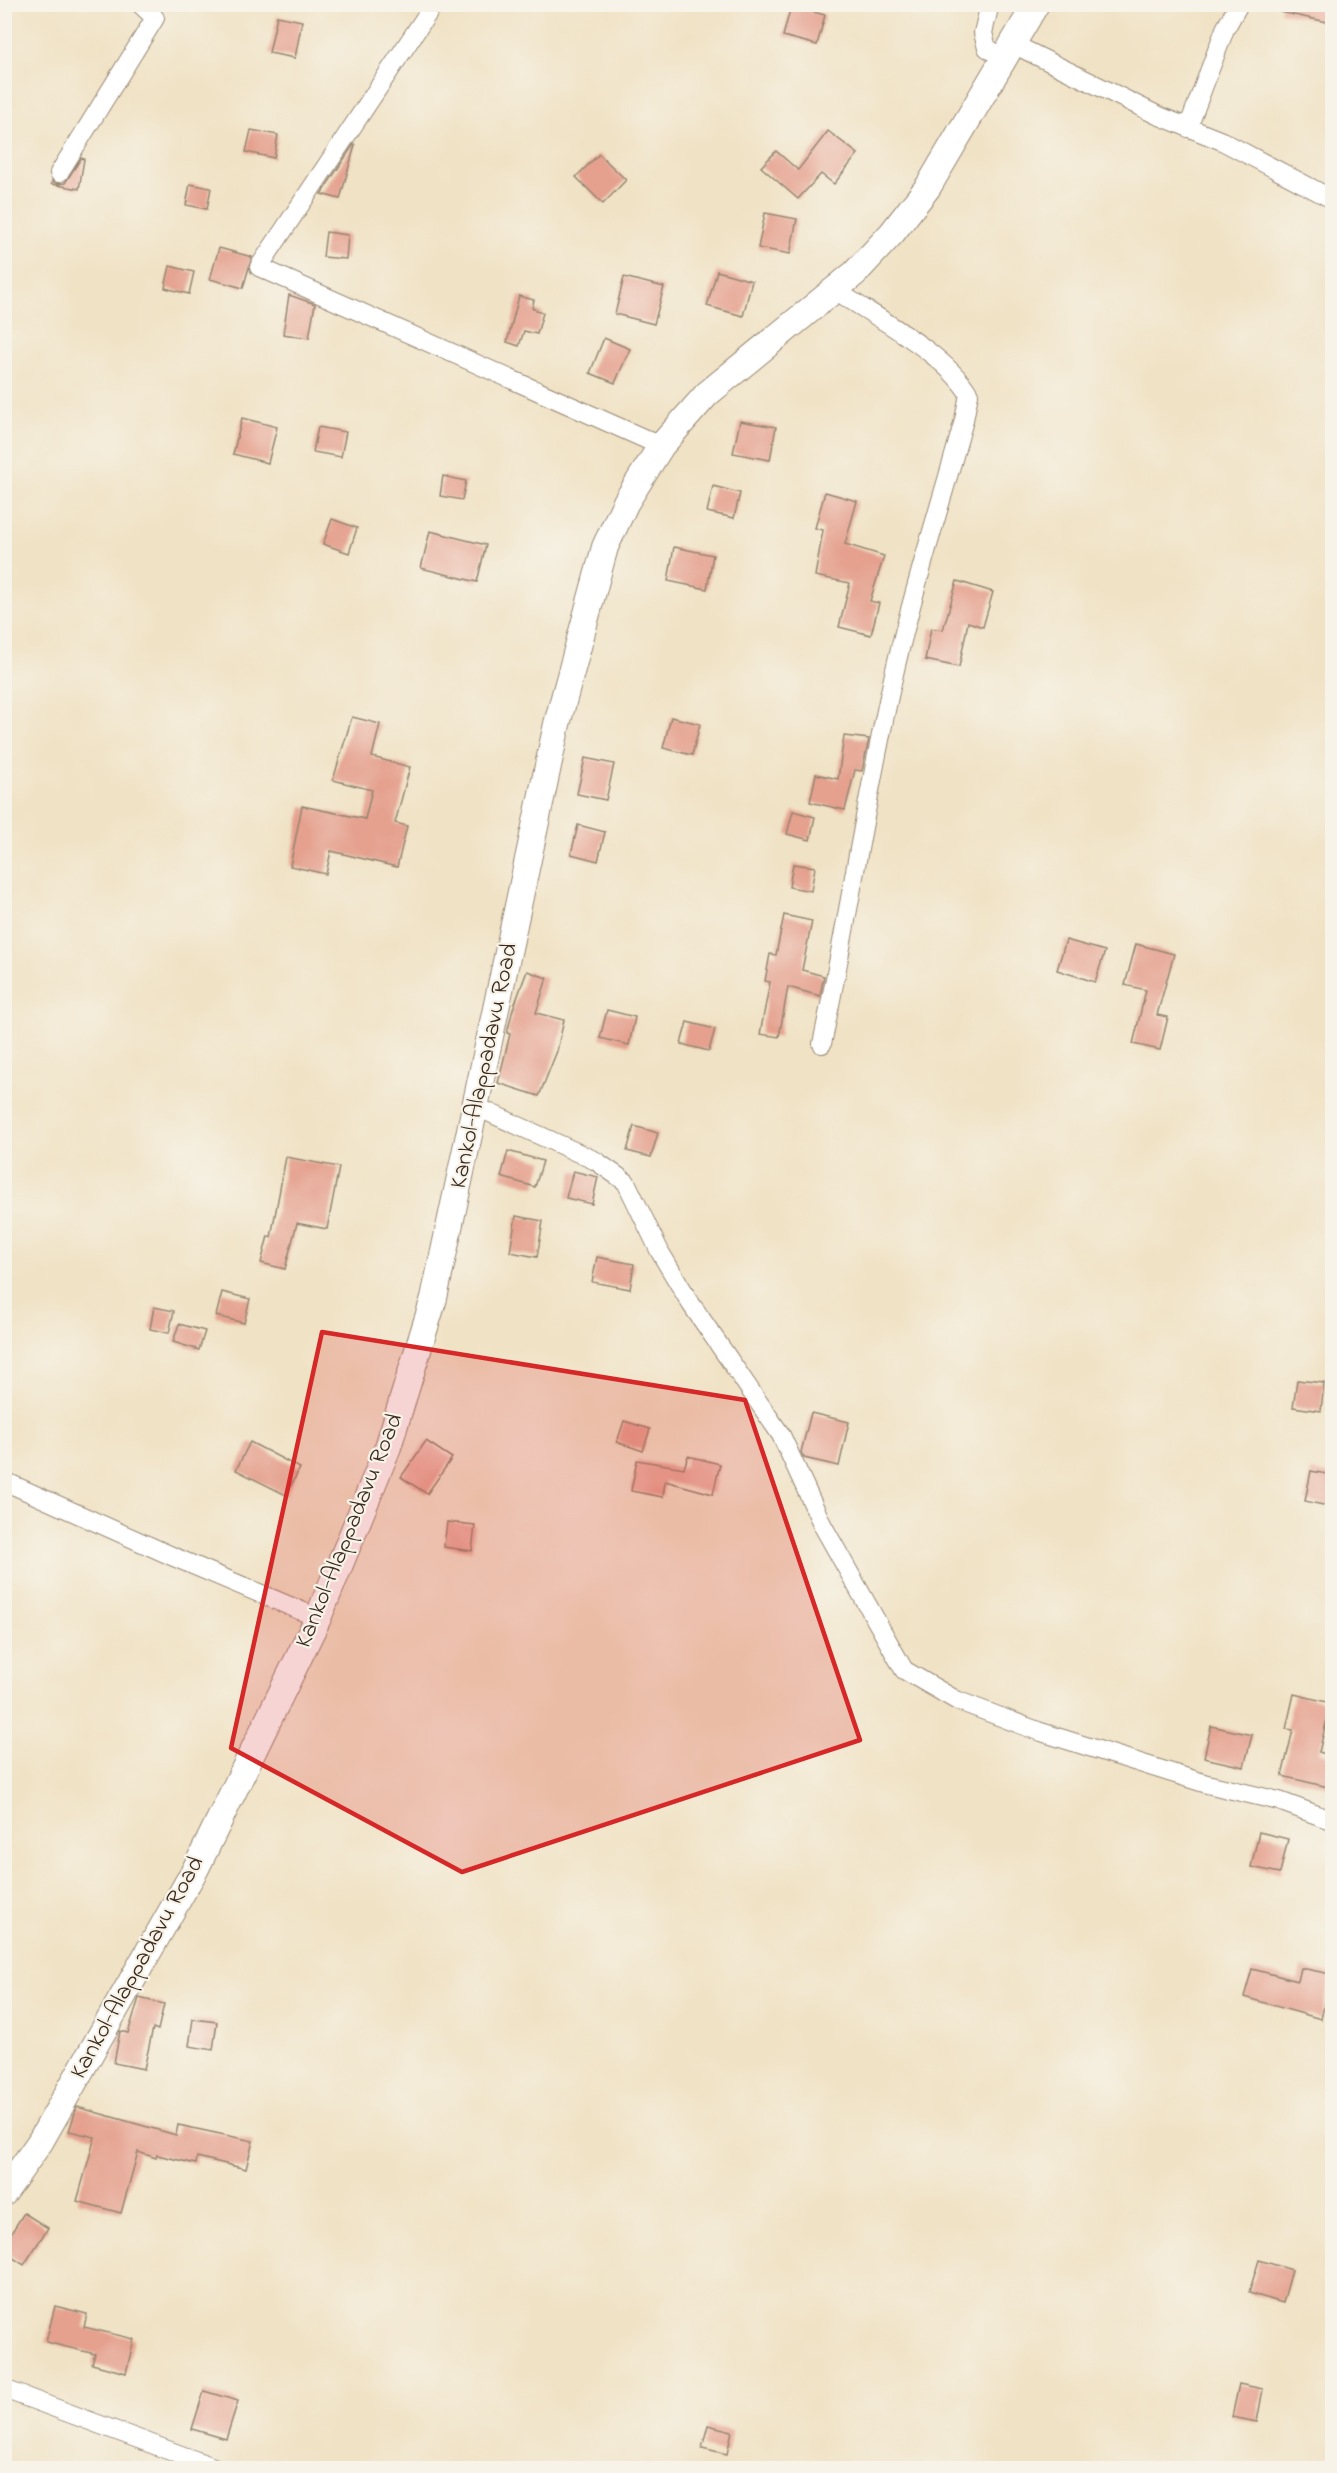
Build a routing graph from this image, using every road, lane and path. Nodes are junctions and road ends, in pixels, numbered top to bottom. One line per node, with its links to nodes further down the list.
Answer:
1 (140, 4): 8 (street)
2 (434, 4): 11 (street)
3 (990, 4): 6 (street)
4 (1036, 4): 6 (main road, Kankol-Alappadavu Road)
5 (1239, 4): 7 (street)
6 (1008, 51): 7 (street); 10 (main road, Kankol-Alappadavu Road)
7 (1188, 128): 9 (street)
8 (59, 173)
9 (1332, 199)
10 (835, 290): 11 (main road, Kankol-Alappadavu Road); 12 (street)
11 (661, 446): 13 (main road, Kankol-Alappadavu Road)
12 (822, 1044)
13 (477, 1107): 15 (main road, Kankol-Alappadavu Road); 16 (street)
14 (4, 1481): 15 (street)
15 (318, 1618): 17 (main road, Kankol-Alappadavu Road)
16 (1328, 1819)
17 (4, 2193)
18 (4, 2389): 19 (street)
19 (216, 2469)

